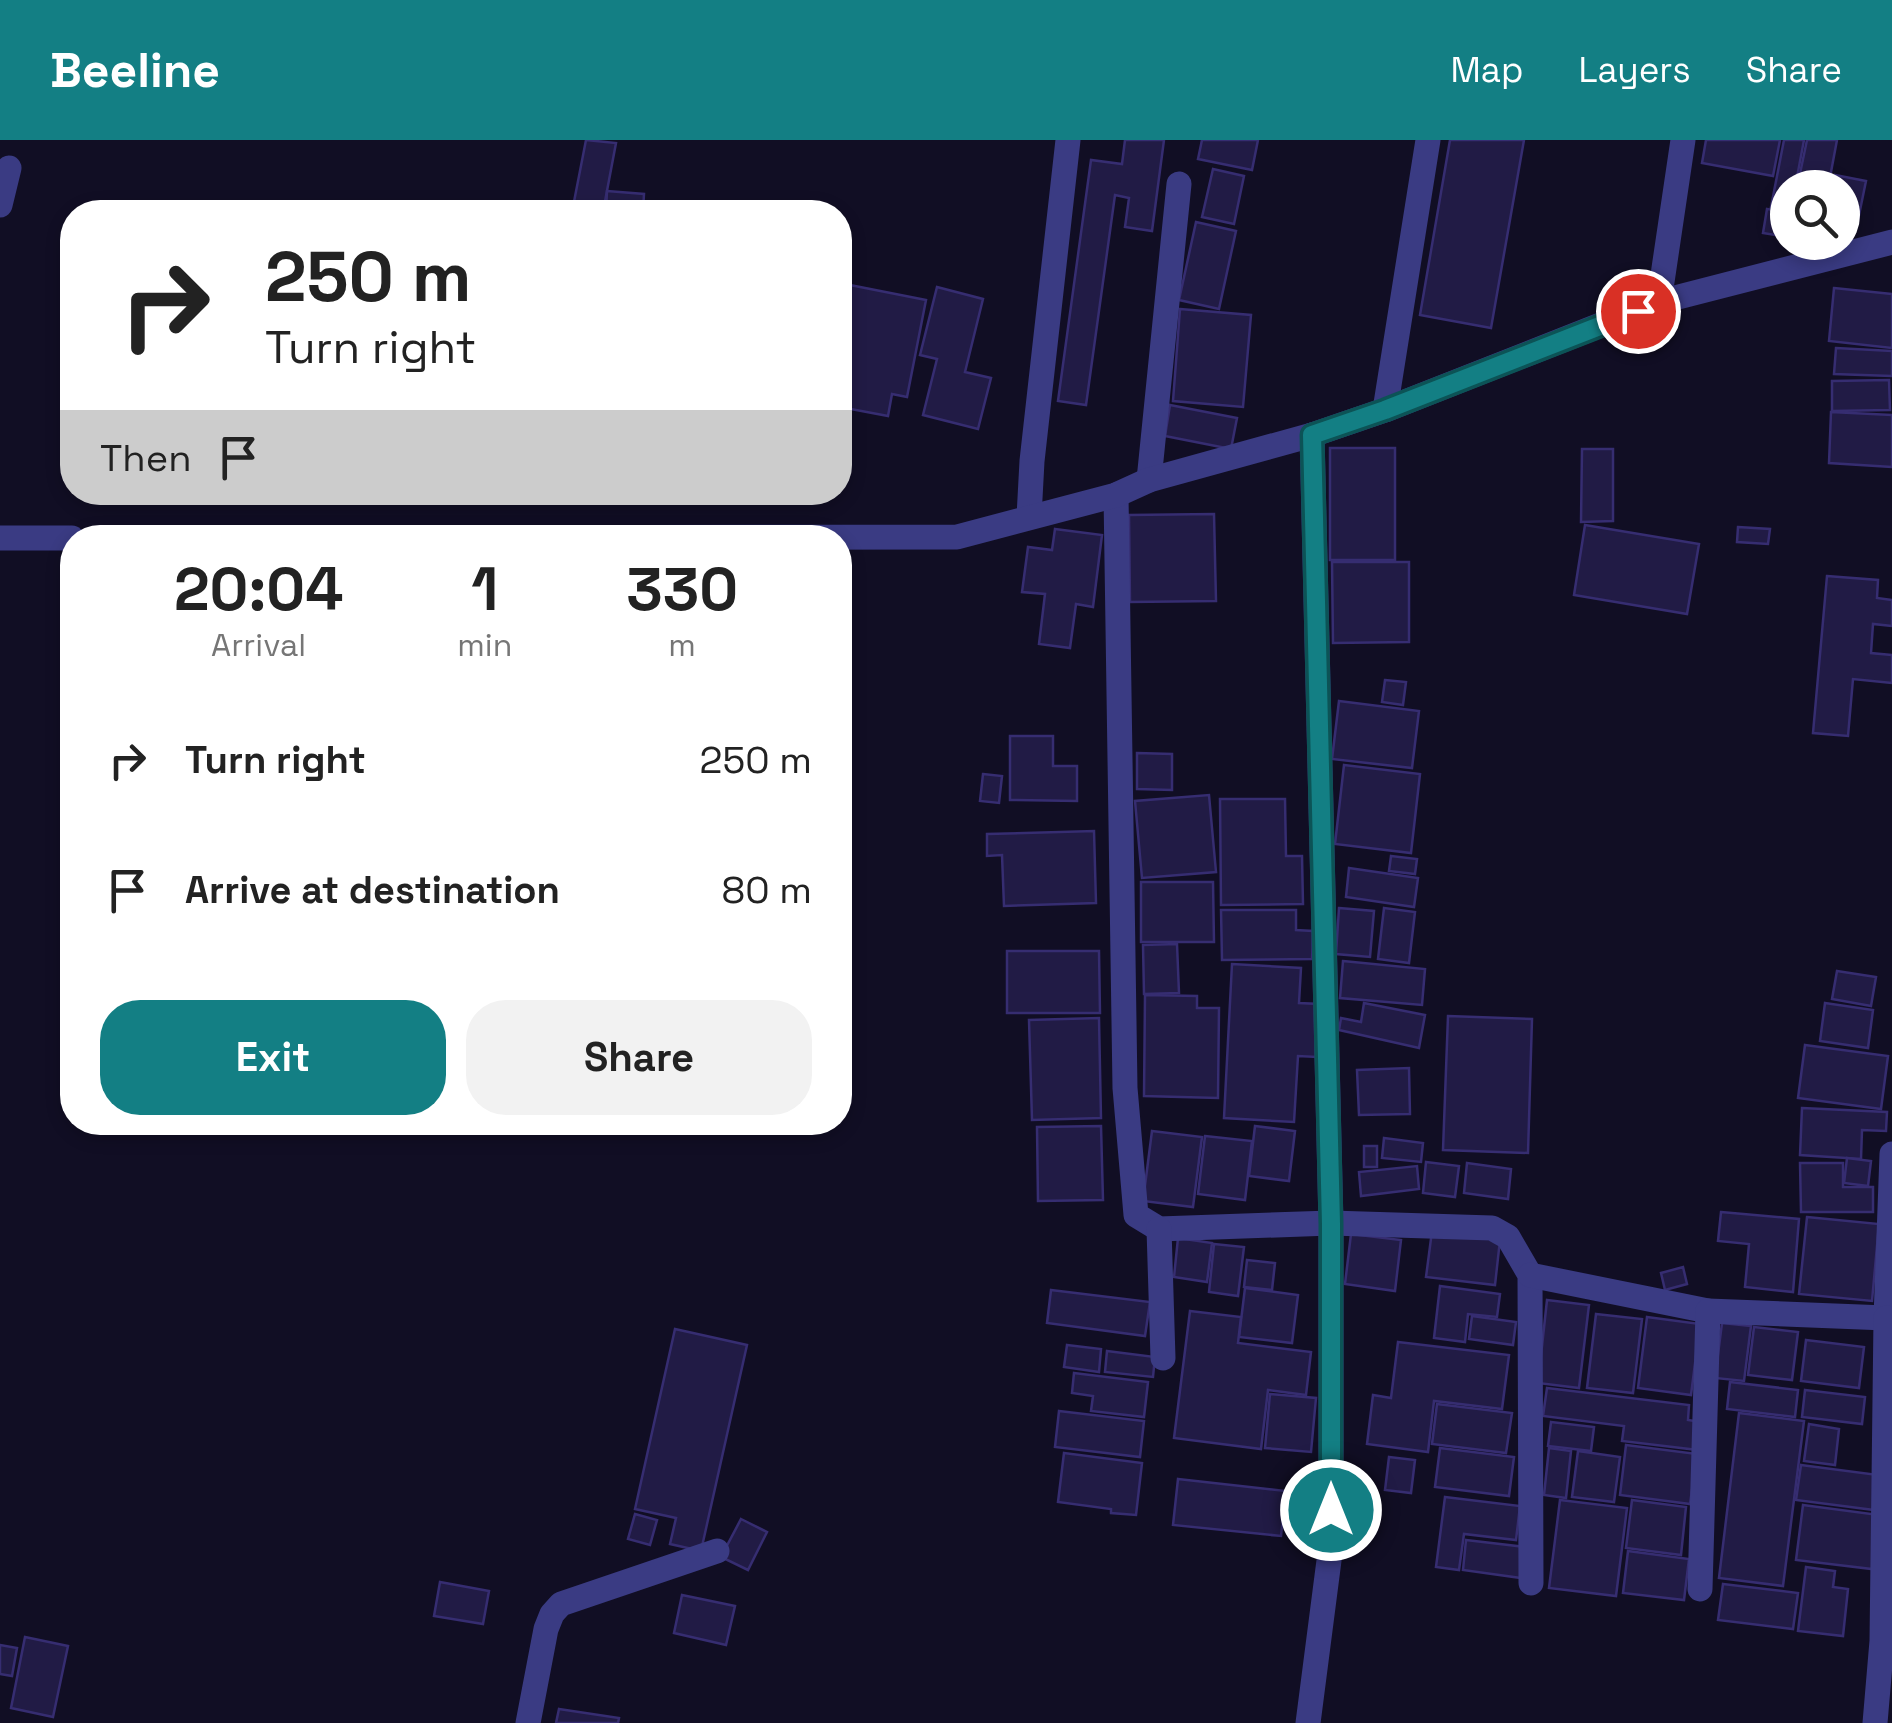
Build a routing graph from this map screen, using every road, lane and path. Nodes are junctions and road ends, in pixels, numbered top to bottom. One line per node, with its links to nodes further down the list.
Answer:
1 (1068, 140): 13 (street)
2 (1428, 140): 9 (street)
3 (1684, 140): 8 (street)
4 (9, 168): 6 (street)
5 (1179, 184): 11 (street)
6 (0, 206)
7 (1891, 239): 8 (street)
8 (1659, 302): 9 (street)
9 (1385, 410): 10 (street)
10 (1312, 435): 11 (street); 18 (street)
11 (1149, 480): 12 (street)
12 (1116, 496): 13 (street); 19 (street)
13 (1028, 517): 14 (street)
14 (852, 536)
15 (0, 538): 16 (street)
16 (60, 538)
17 (1892, 1154): 22 (street)
18 (1331, 1224): 19 (street); 20 (street); 28 (street)
19 (1158, 1229): 23 (street)
20 (1530, 1275): 21 (street); 25 (street)
21 (1708, 1311): 22 (street); 26 (street)
22 (1889, 1319): 29 (street)
23 (1163, 1358)
24 (716, 1551): 27 (street)
25 (1531, 1583)
26 (1700, 1589)
27 (528, 1723)
28 (1308, 1723)
29 (1875, 1723)

